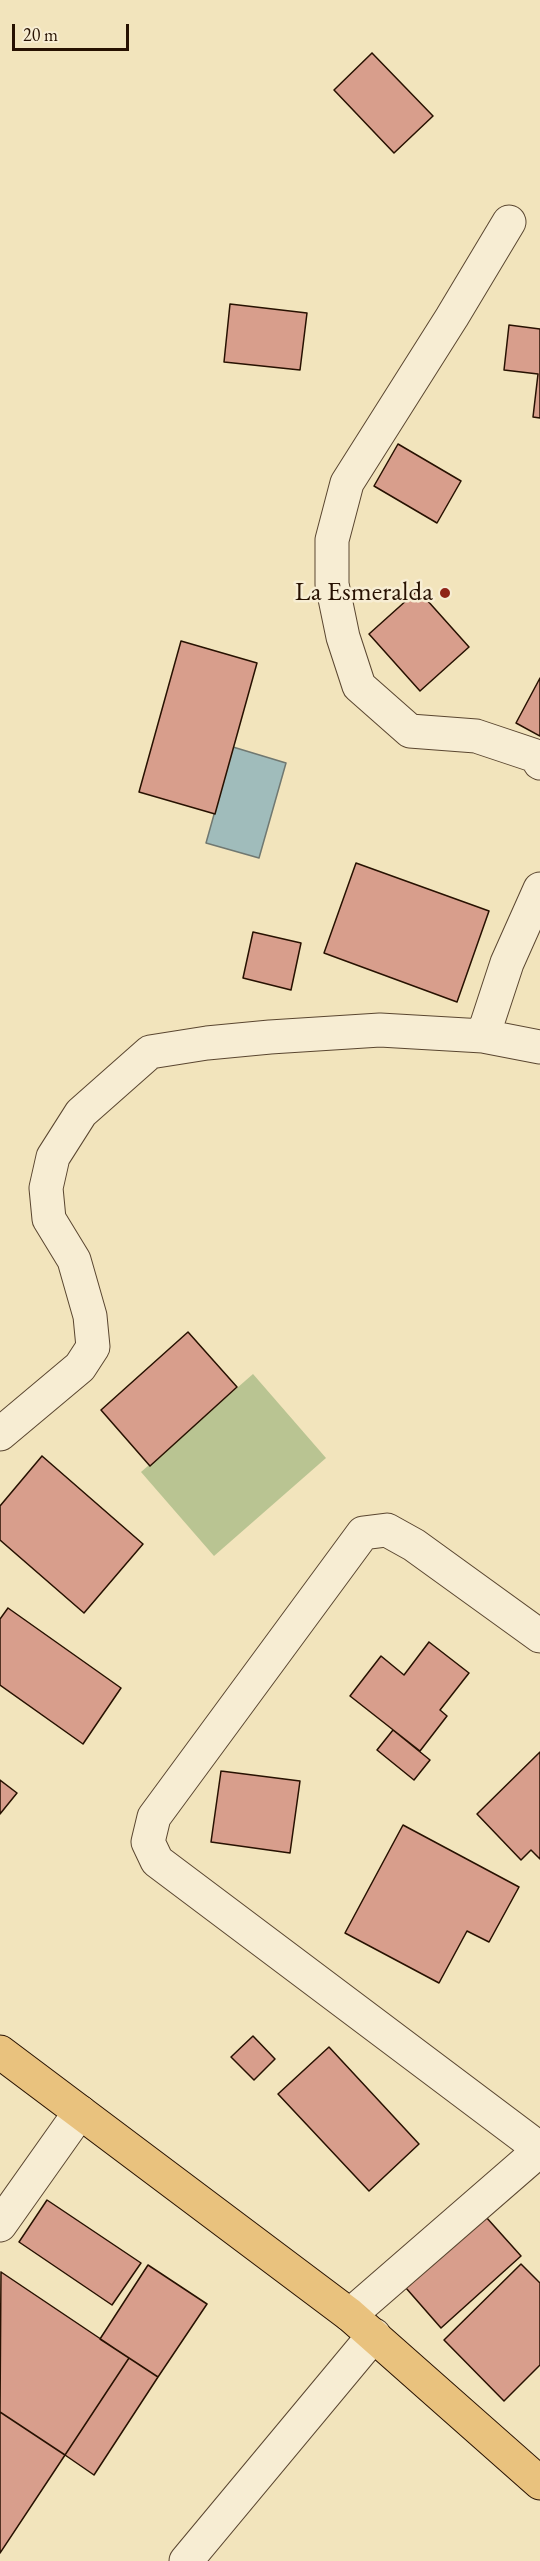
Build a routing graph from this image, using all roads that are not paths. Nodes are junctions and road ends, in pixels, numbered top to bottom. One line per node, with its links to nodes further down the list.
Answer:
1 (509, 222): 2 (street)
2 (540, 763)
3 (540, 889): 4 (street)
4 (483, 1036): 5 (street); 6 (street)
5 (540, 1047)
6 (0, 1434)
7 (540, 1636): 10 (street)
8 (0, 2052): 9 (main road)
9 (80, 2112): 11 (street); 12 (main road)
10 (540, 2149): 12 (street)
11 (0, 2224)
12 (362, 2325): 13 (main road); 14 (street)
13 (540, 2482)
14 (186, 2561)

